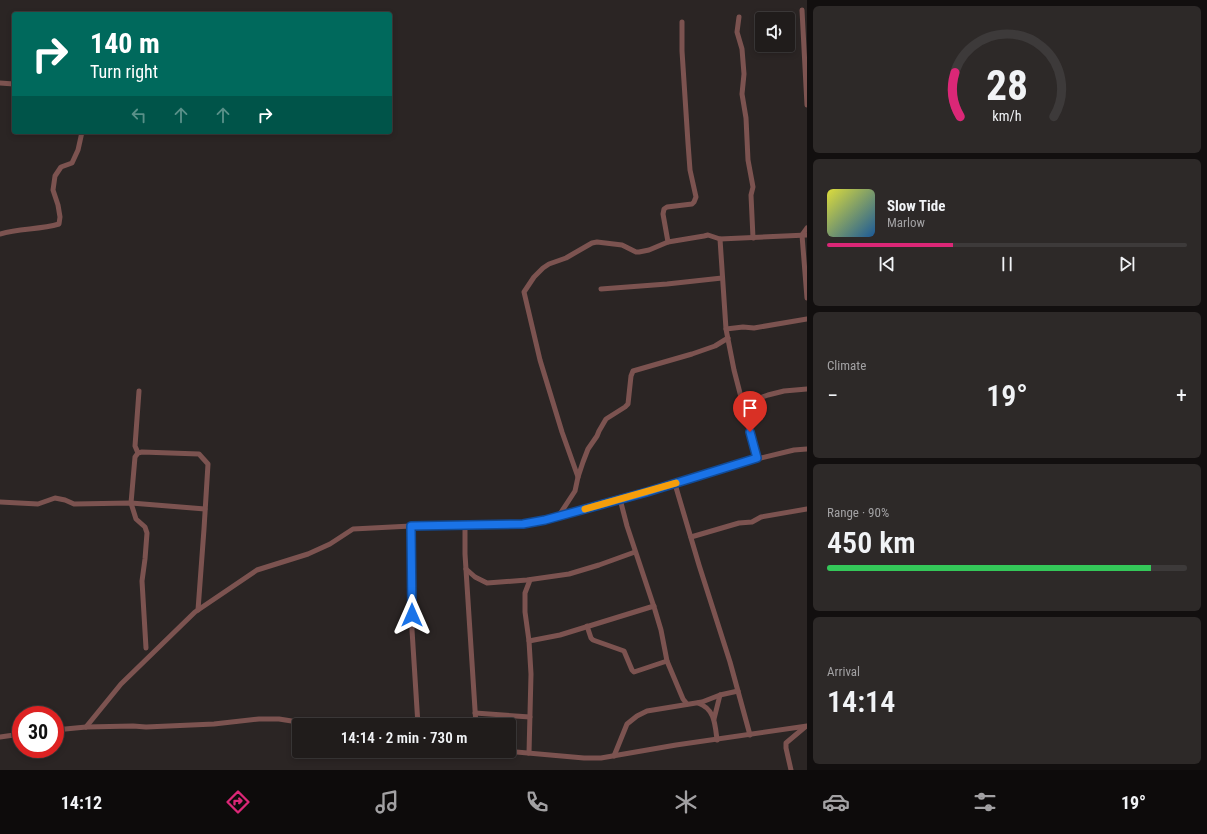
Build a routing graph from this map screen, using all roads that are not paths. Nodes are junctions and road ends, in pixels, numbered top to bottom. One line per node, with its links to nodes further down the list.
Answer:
1 (802, 10): 6 (street)
2 (739, 17): 11 (street)
3 (682, 22): 13 (street)
4 (0, 83): 5 (street)
5 (12, 84)
6 (807, 105)
7 (82, 134): 9 (street)
8 (807, 228): 10 (street)
9 (0, 234)
10 (804, 235): 11 (street); 14 (street)
11 (753, 238): 12 (street)
12 (720, 239): 13 (street); 15 (street)
13 (668, 242): 27 (street)
14 (806, 272): 17 (street)
15 (722, 278): 16 (street); 19 (street)
16 (601, 289)
17 (807, 298)
18 (807, 319): 19 (street)
19 (726, 329): 20 (street)
20 (728, 338): 23 (street); 27 (street)
21 (807, 389): 23 (street)
22 (139, 391): 25 (street)
23 (743, 404): 26 (street)
24 (807, 449): 26 (street)
25 (138, 453): 31 (street); 32 (street)
26 (757, 458): 28 (street)
27 (578, 476): 34 (street)
28 (675, 484): 29 (street); 37 (street)
29 (620, 499): 34 (street); 38 (street)
30 (0, 502): 31 (street)
31 (131, 503): 32 (street); 45 (street)
32 (204, 509): 42 (street)
33 (807, 509): 37 (street)
34 (558, 517): 35 (street)
35 (465, 524): 36 (street); 39 (street)
36 (411, 526): 42 (street); 53 (street)
37 (691, 537): 47 (street)
38 (635, 552): 40 (street); 41 (street)
39 (466, 569): 40 (street); 51 (street)
40 (530, 580): 44 (street)
41 (654, 606): 43 (street); 46 (street)
42 (198, 610): 58 (street)
43 (587, 626): 44 (street); 46 (street)
44 (529, 642): 52 (street)
45 (146, 648)
46 (667, 661): 50 (street)
47 (738, 691): 48 (street); 61 (street)
48 (720, 695): 49 (street); 55 (street)
49 (697, 703): 50 (street); 55 (street)
50 (687, 704): 66 (street)
51 (475, 713): 52 (street); 54 (street)
52 (530, 717): 65 (street)
53 (418, 718)
54 (475, 718)
55 (714, 719): 63 (street)
56 (292, 721): 58 (street)
57 (806, 726): 61 (street); 67 (street)
58 (86, 727): 59 (street)
59 (64, 729)
60 (12, 735): 62 (street)
61 (750, 735): 63 (street)
62 (0, 737)
63 (716, 740): 66 (street)
64 (516, 752): 65 (street)
65 (529, 753): 66 (street)
66 (614, 756)
67 (791, 770)

